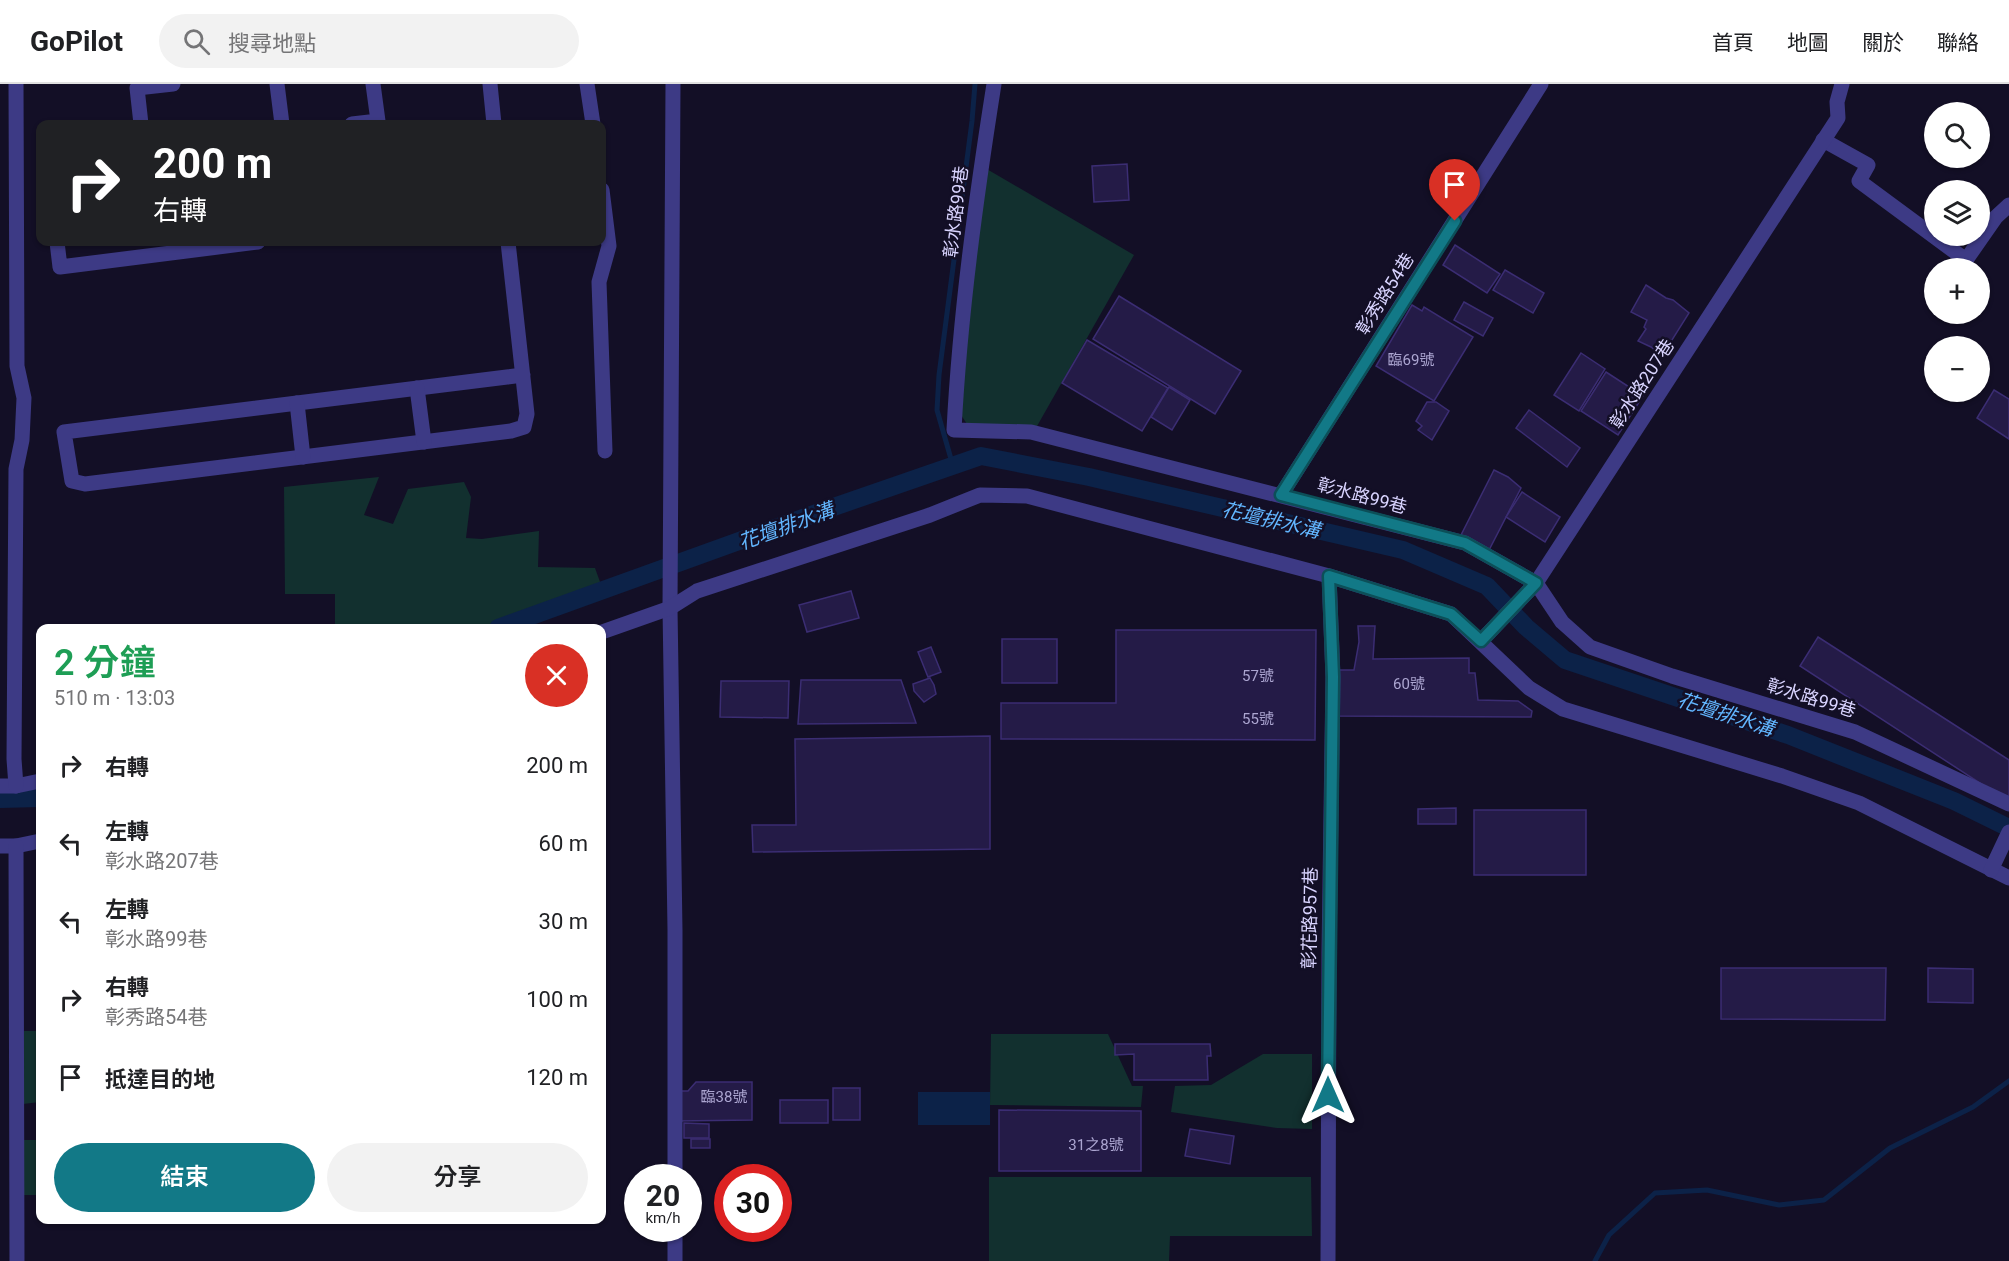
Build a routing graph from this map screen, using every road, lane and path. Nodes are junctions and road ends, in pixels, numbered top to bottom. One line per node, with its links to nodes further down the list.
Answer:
1 (16, 84): 36 (street)
2 (173, 84): 11 (street)
3 (277, 84): 12 (street)
4 (373, 84): 13 (street)
5 (490, 84): 14 (street)
6 (587, 84): 15 (street)
7 (673, 84): 31 (street)
8 (994, 84): 28 (street, 彰水路99巷)
9 (1541, 84): 28 (street, 彰秀路54巷)
10 (1842, 84): 16 (street, 彰水路207巷)
11 (141, 120)
12 (282, 120)
13 (378, 120)
14 (494, 120)
15 (592, 120)
16 (1824, 140): 17 (street); 30 (street, 彰水路207巷)
17 (2009, 205)
18 (606, 222): 26 (street)
19 (57, 246): 20 (street)
20 (226, 246)
21 (508, 246): 22 (street)
22 (523, 375): 23 (street); 25 (street)
23 (417, 388): 24 (street); 25 (street)
24 (297, 403): 27 (street); 27 (street)
25 (424, 442): 27 (street)
26 (605, 451)
27 (303, 457)
28 (1281, 495): 30 (street, 彰水路99巷)
29 (1329, 576): 31 (street); 33 (street); 48 (street, 彰花路957巷)
30 (1536, 583): 33 (street, 彰水路207巷); 37 (street, 彰水路99巷)
31 (670, 608): 32 (street); 44 (street)
32 (606, 631)
33 (1481, 641): 42 (street)
34 (36, 782): 36 (street)
35 (0, 786): 36 (street)
36 (16, 786)
37 (2009, 804)
38 (2009, 832): 42 (street)
39 (36, 843): 41 (street)
40 (0, 846): 41 (street)
41 (16, 846): 46 (street)
42 (1993, 867): 43 (street)
43 (2009, 878)
44 (675, 1164)
45 (675, 1242): 47 (street)
46 (17, 1261)
47 (675, 1261)
48 (1328, 1261)

